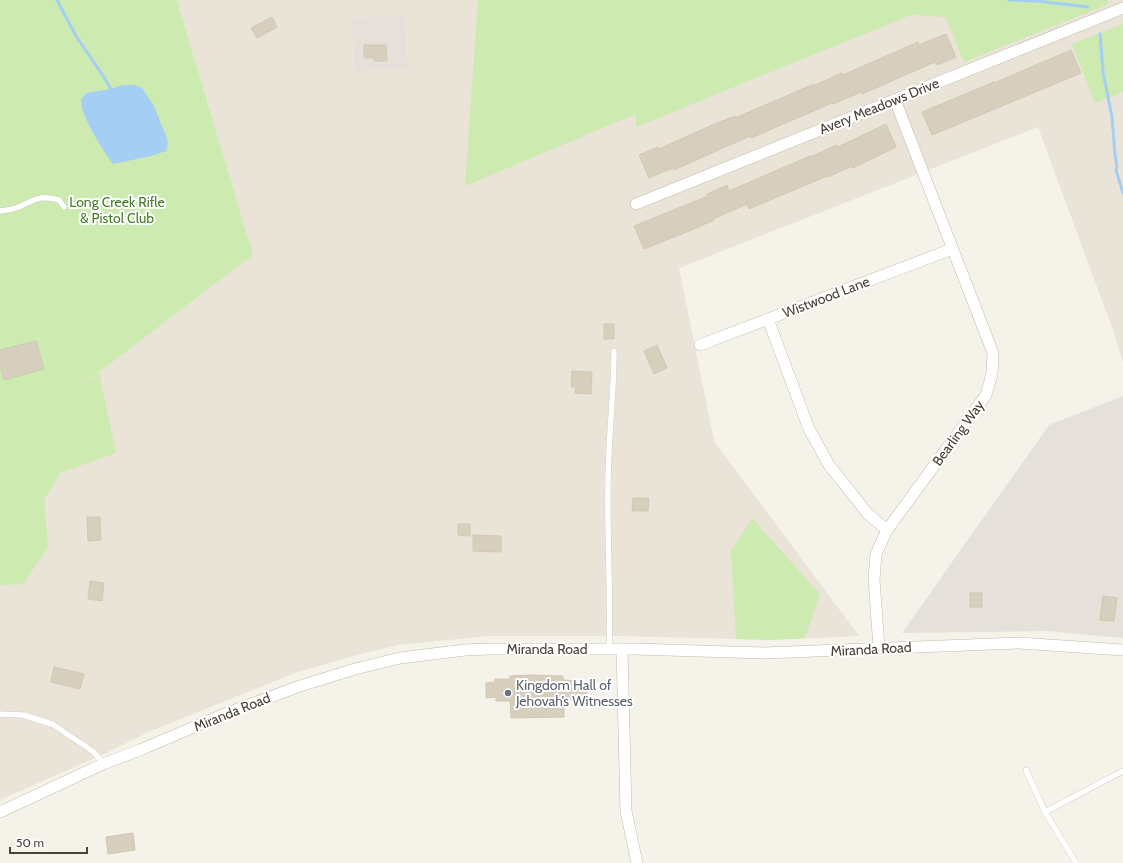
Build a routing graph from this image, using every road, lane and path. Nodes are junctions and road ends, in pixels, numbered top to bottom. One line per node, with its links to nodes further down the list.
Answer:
1 (1123, 8): 2 (street, Avery Meadows Drive)
2 (895, 100): 3 (street, Avery Meadows Drive); 6 (street, Bearling Way)
3 (636, 204)
4 (64, 207): 5 (lane)
5 (0, 211)
6 (952, 249): 7 (street, Wistwood Lane); 10 (street, Bearling Way)
7 (768, 319): 8 (street, Wistwood Lane); 10 (street)
8 (700, 345)
9 (614, 351): 12 (lane)
10 (887, 530): 11 (street, Bearling Way)
11 (879, 648): 13 (street, Miranda Road); 14 (street, Miranda Road)
12 (610, 649): 13 (street, Miranda Road); 16 (street, Miranda Road)
13 (622, 649): 21 (street)
14 (1123, 650)
15 (0, 714): 16 (lane)
16 (102, 764): 19 (street, Miranda Road)
17 (1026, 770): 20 (lane)
18 (1123, 771): 20 (lane)
19 (0, 812)
20 (1045, 812): 22 (lane)
21 (637, 863)
22 (1076, 863)

